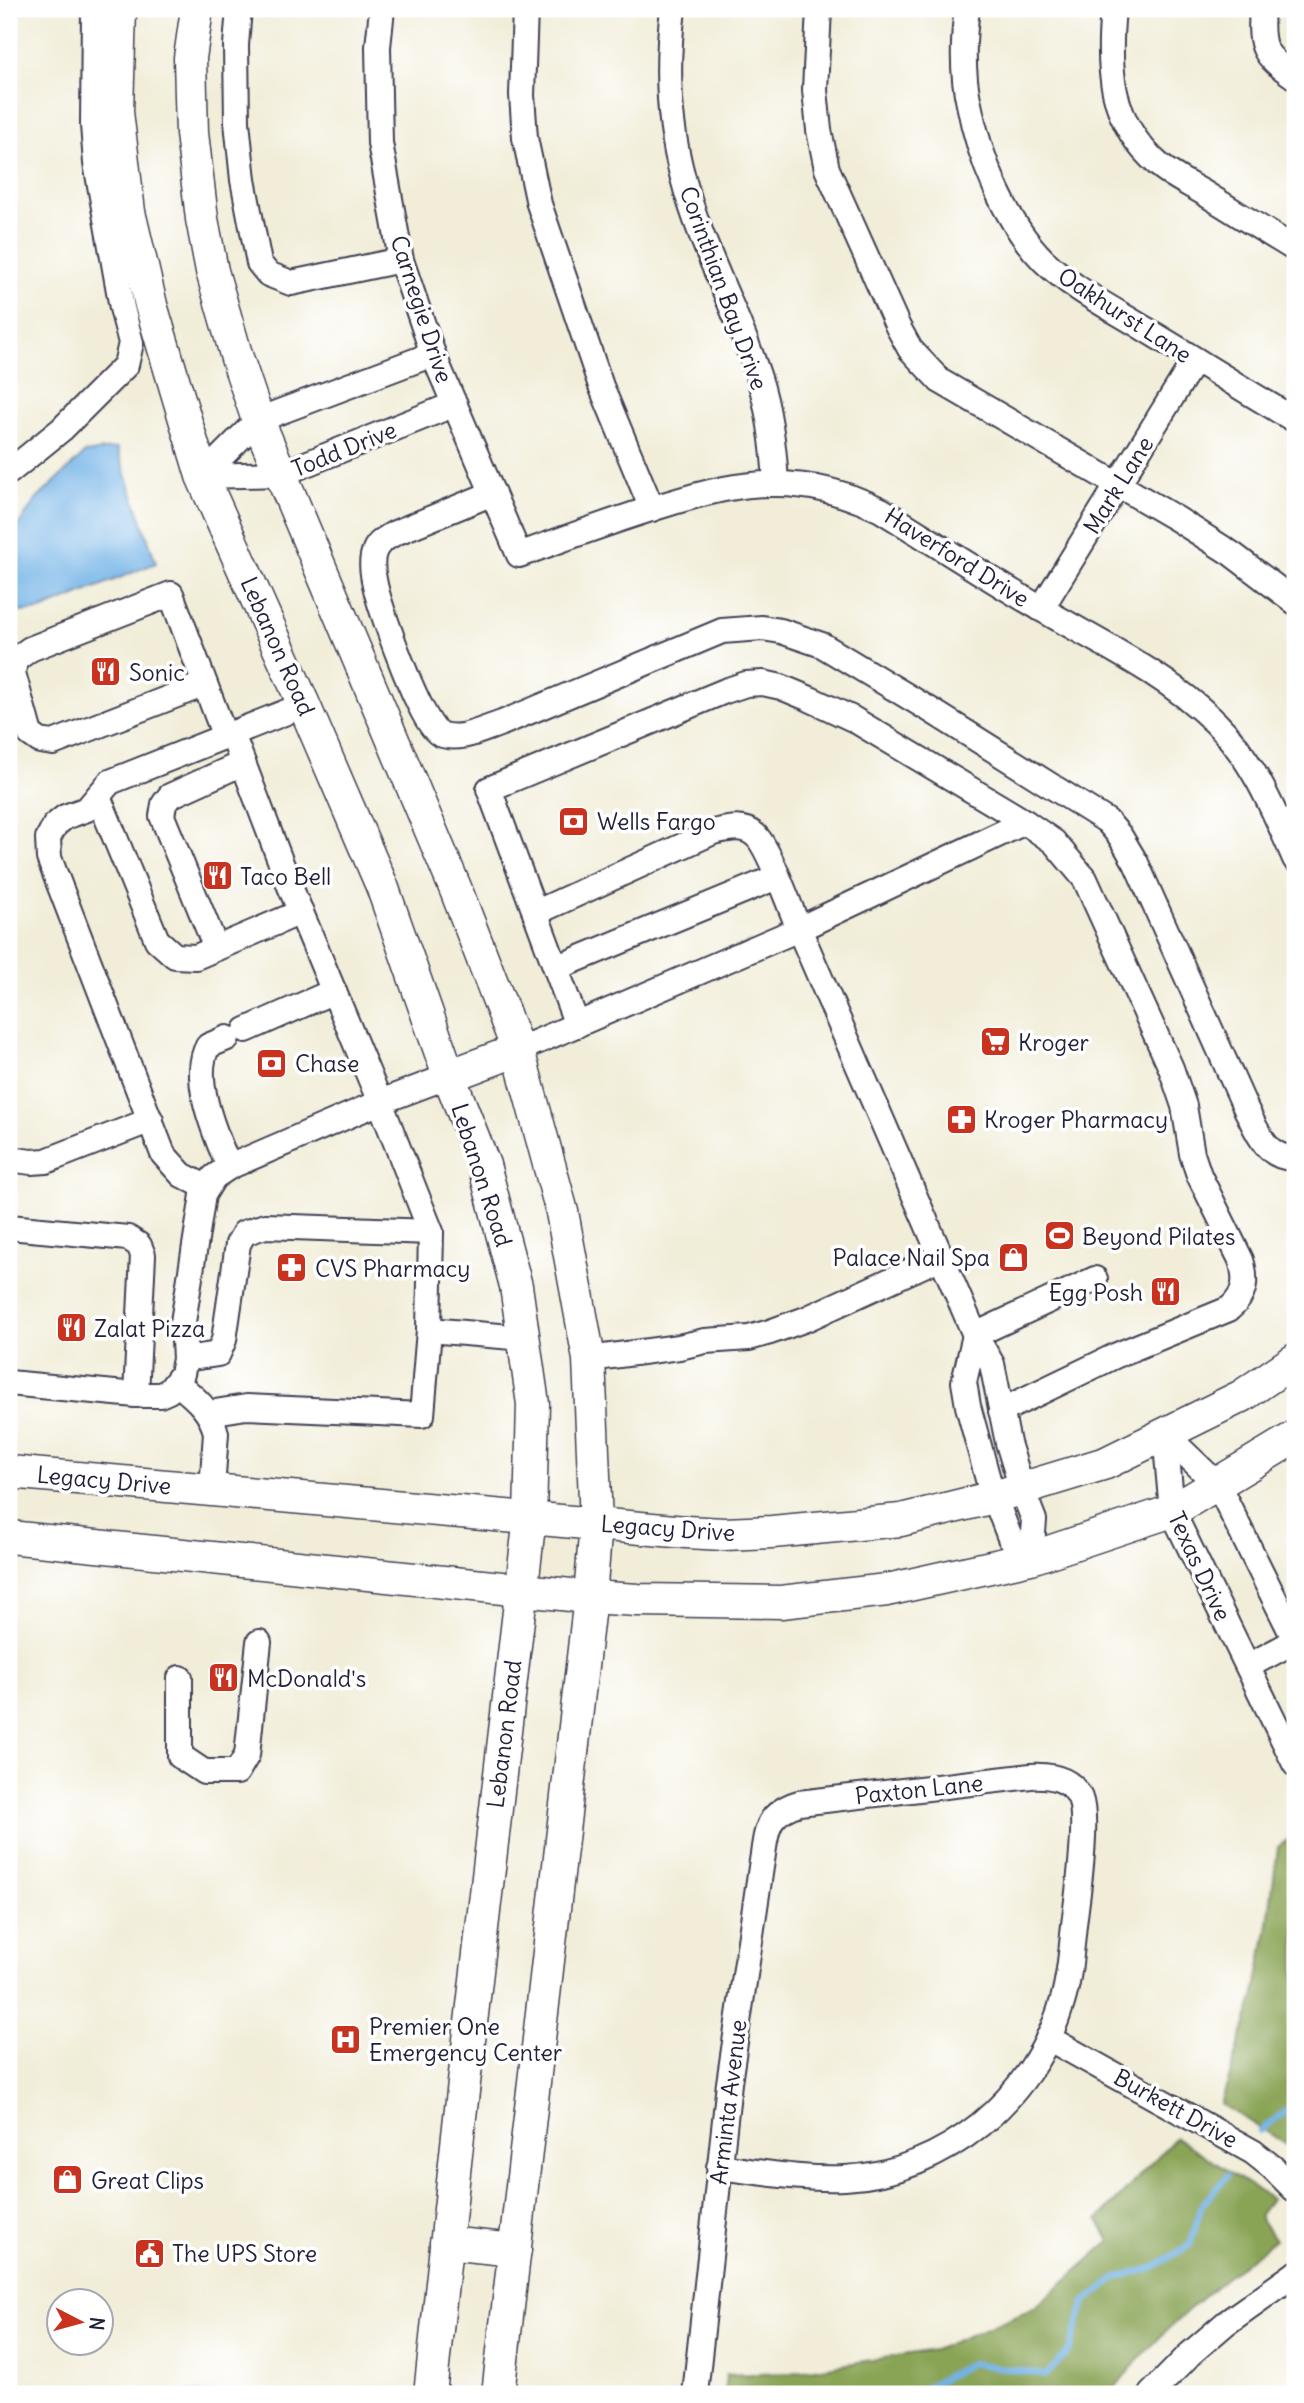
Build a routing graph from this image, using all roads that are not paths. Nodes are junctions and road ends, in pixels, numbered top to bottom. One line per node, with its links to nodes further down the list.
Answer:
1 (94, 9): 20 (street)
2 (120, 9): 22 (main road, Lebanon Road)
3 (197, 9): 18 (main road)
4 (239, 9): 14 (street)
5 (382, 9): 14 (street, Carnegie Drive)
6 (525, 9): 26 (street)
7 (673, 9): 23 (street, Corinthian Bay Drive)
8 (819, 9): 24 (street)
9 (967, 9): 16 (street, Oakhurst Lane)
10 (1113, 9): 13 (street)
11 (1262, 9): 12 (street)
12 (1295, 77)
13 (1295, 249)
14 (401, 260): 15 (street, Carnegie Drive)
15 (433, 354): 17 (street, Carnegie Drive); 18 (street)
16 (1194, 360): 19 (street, Oakhurst Lane); 24 (street, Mark Lane)
17 (455, 404): 21 (street, Todd Drive); 25 (street, Carnegie Drive)
18 (258, 420): 21 (main road); 22 (street)
19 (1295, 420)
20 (9, 472)
21 (281, 474): 22 (street, Todd Drive); 45 (main road)
22 (202, 476): 31 (main road, Lebanon Road)
23 (776, 483): 26 (street, Haverford Drive); 29 (street, Haverford Drive)
24 (1118, 486): 28 (street); 29 (street, Mark Lane)
25 (493, 494): 27 (street, Carnegie Drive); 49 (street)
26 (652, 509): 27 (street, Haverford Drive)
27 (519, 555)
28 (1295, 602)
29 (1041, 609): 36 (street, Haverford Drive)
30 (205, 684): 30 (street); 32 (street)
31 (304, 705): 32 (street); 46 (main road, Lebanon Road)
32 (228, 735): 33 (street); 34 (street)
33 (243, 763): 38 (street); 41 (street)
34 (99, 796): 41 (street); 48 (street)
35 (1025, 822): 39 (street); 40 (street); 66 (street)
36 (1295, 859)
37 (777, 877): 39 (street); 40 (street); 42 (street)
38 (301, 912): 41 (street); 43 (street)
39 (535, 913): 42 (street)
40 (799, 929): 44 (street); 55 (street)
41 (216, 948)
42 (556, 968): 44 (street)
43 (334, 991): 47 (street); 51 (street)
44 (576, 1025): 45 (street)
45 (518, 1050): 46 (main road); 61 (main road)
46 (449, 1076): 47 (street); 59 (main road, Lebanon Road)
47 (380, 1102): 51 (street); 54 (street)
48 (152, 1120): 50 (street); 52 (street)
49 (1295, 1158)
50 (9, 1159)
51 (229, 1167): 52 (street)
52 (206, 1187): 60 (street)
53 (9, 1227): 65 (street)
54 (432, 1232): 57 (street); 60 (street)
55 (941, 1257): 58 (street); 61 (street)
56 (1094, 1279): 58 (street)
57 (429, 1330): 59 (street); 67 (street)
58 (975, 1335): 66 (street); 73 (street)
59 (524, 1338): 75 (main road, Lebanon Road)
60 (185, 1359): 64 (street)
61 (589, 1359): 76 (main road)
62 (1295, 1360): 68 (main road, Legacy Drive)
63 (9, 1383): 65 (street)
64 (177, 1383): 65 (street); 67 (street)
65 (135, 1395)
66 (1002, 1411): 73 (street)
67 (208, 1413): 72 (street)
68 (1165, 1434): 71 (street); 73 (main road, Legacy Drive); 74 (street, Texas Drive)
69 (1295, 1437): 71 (main road)
70 (9, 1472): 72 (main road, Legacy Drive)
71 (1218, 1485): 74 (main road); 81 (street)
72 (212, 1489): 75 (main road, Legacy Drive)
73 (1008, 1493): 76 (main road, Legacy Drive); 78 (street)
74 (1172, 1511): 78 (main road); 83 (street, Texas Drive)
75 (530, 1517): 76 (main road, Legacy Drive); 79 (main road, Lebanon Road)
76 (596, 1523): 80 (main road)
77 (9, 1537): 79 (main road)
78 (1031, 1558): 80 (main road)
79 (521, 1590): 80 (main road); 90 (main road, Lebanon Road)
80 (590, 1597): 91 (main road)
81 (1295, 1641): 83 (street)
82 (259, 1642): 84 (street)
83 (1248, 1666): 85 (street, Texas Drive)
84 (180, 1678)
85 (1295, 1763)
86 (776, 1814): 87 (street, Paxton Lane); 88 (street, Arminta Avenue)
87 (1048, 2038): 88 (street); 89 (street, Burkett Drive)
88 (719, 2166): 95 (street, Arminta Avenue)
89 (1295, 2190)
90 (446, 2244): 91 (main road); 93 (main road, Lebanon Road)
91 (515, 2250): 94 (main road)
92 (1295, 2274): 96 (street)
93 (430, 2394)
94 (498, 2394)
95 (695, 2394)
96 (1152, 2394)

